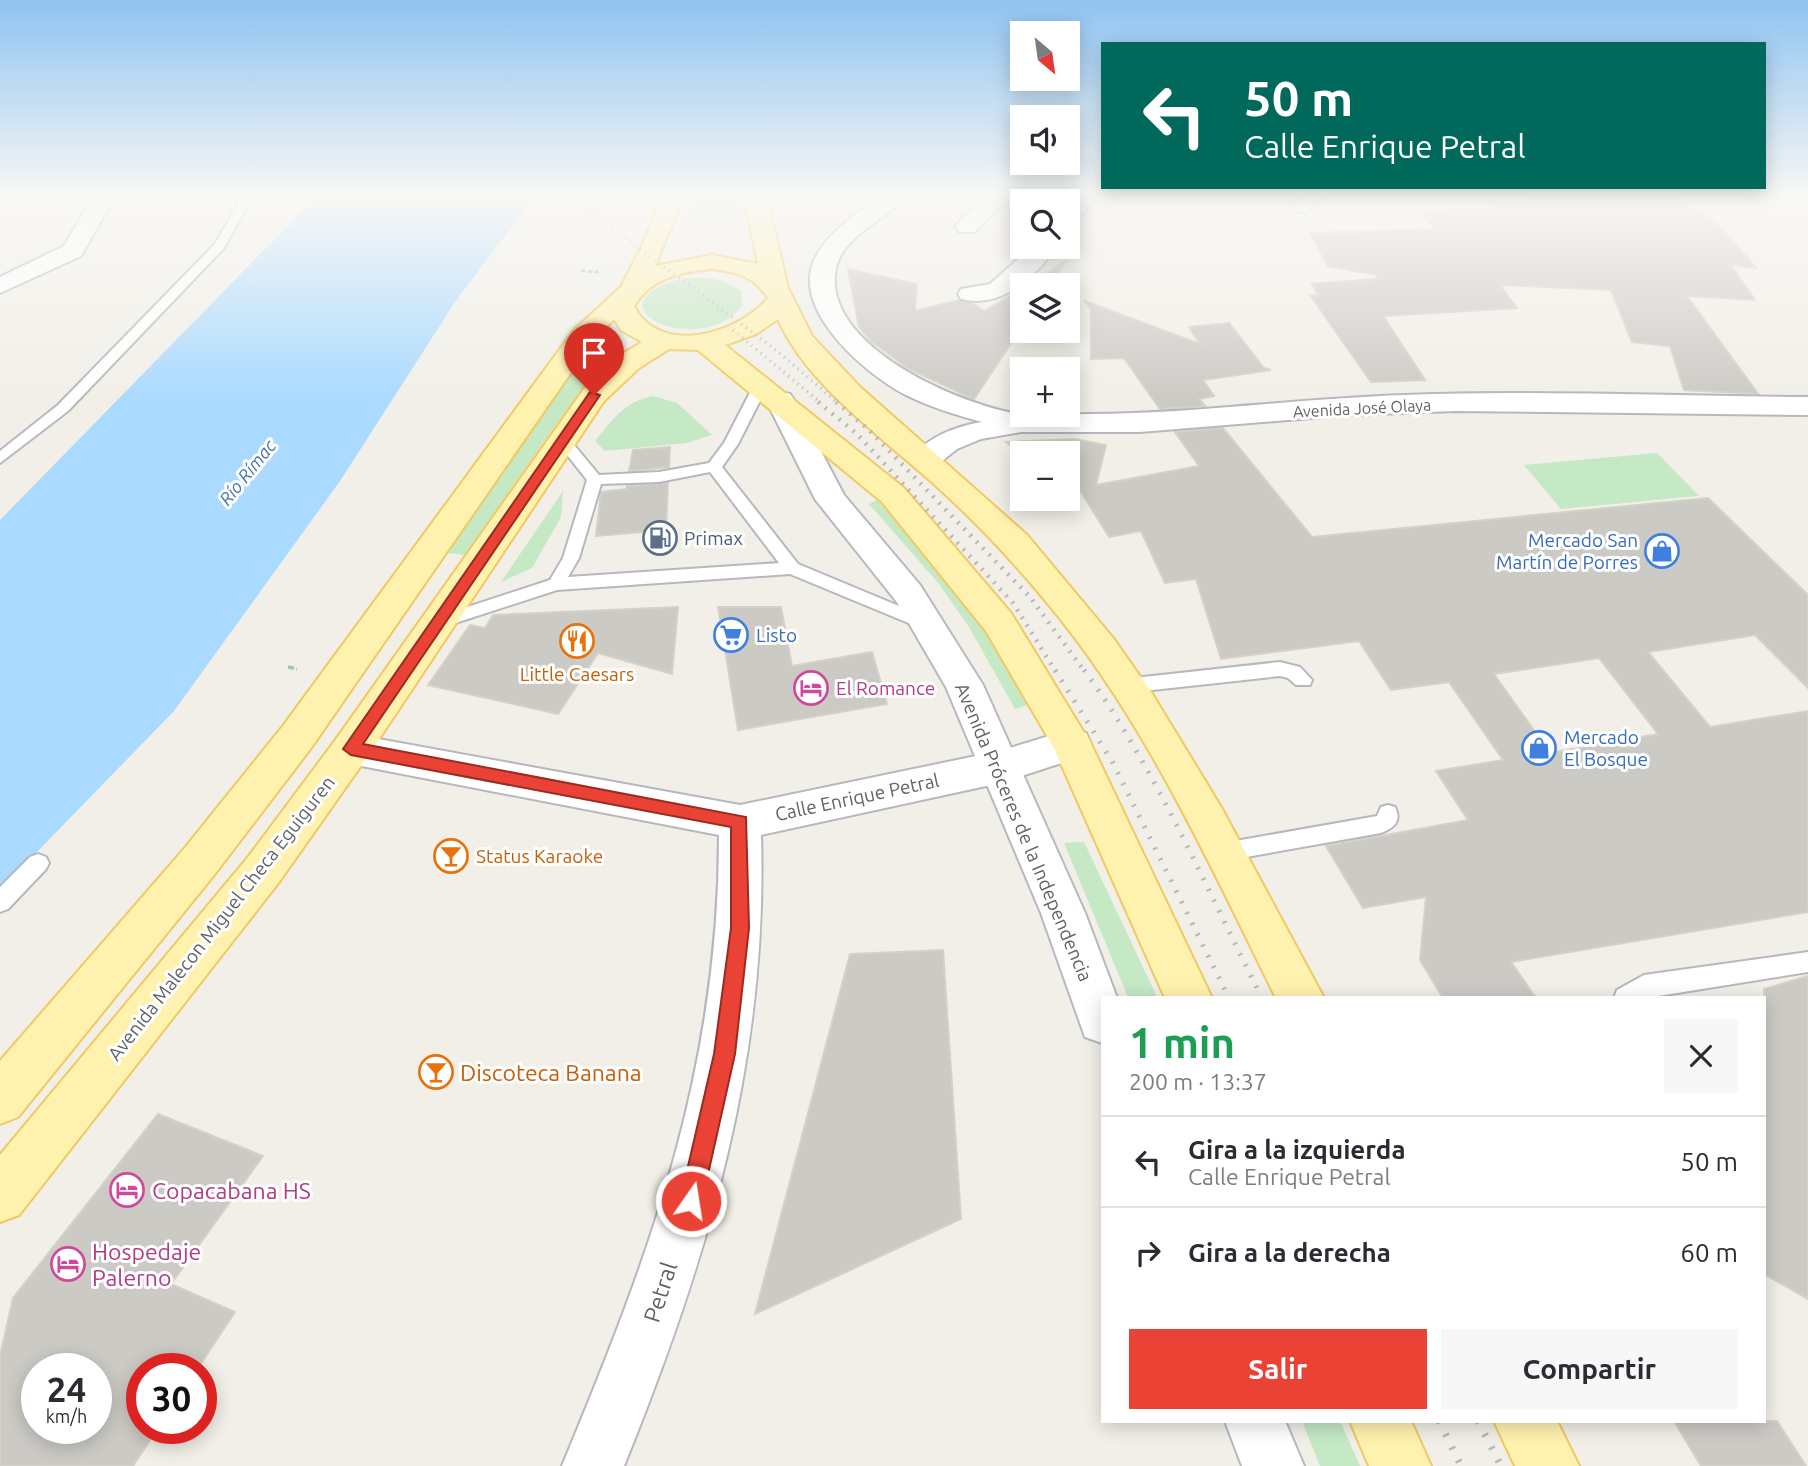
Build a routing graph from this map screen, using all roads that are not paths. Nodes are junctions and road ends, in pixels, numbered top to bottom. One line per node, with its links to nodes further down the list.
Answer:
1 (48, 263): 10 (street)
2 (203, 263): 22 (lane)
3 (637, 263): 9 (main road)
4 (710, 263): 9 (main road)
5 (716, 263): 12 (main road)
6 (771, 263): 12 (main road)
7 (826, 263): 16 (street)
8 (1029, 263): 11 (street)
9 (619, 284): 13 (main road); 45 (main road)
10 (0, 286)
11 (970, 294)
12 (778, 296): 14 (main road); 23 (main road)
13 (665, 340): 14 (main road); 21 (main road, Avenida Malecon Miguel Checa Eguiguren)
14 (703, 341): 15 (main road, Avenida Próceres de la Independencia)
15 (771, 393): 24 (lane); 29 (street, Avenida Próceres de la Independencia); 32 (main road, Avenida Próceres de la Independencia)
16 (932, 398): 18 (street); 23 (street)
17 (1808, 406): 19 (street, Avenida José Olaya)
18 (1010, 419)
19 (1080, 422)
20 (1010, 424): 23 (street, Avenida José Olaya)
21 (564, 442): 25 (lane); 28 (main road, Avenida Malecon Miguel Checa Eguiguren)
22 (0, 458)
23 (926, 459): 31 (main road)
24 (714, 467): 25 (lane); 26 (lane)
25 (595, 480): 27 (lane)
26 (792, 568): 27 (lane); 29 (lane)
27 (556, 584): 28 (lane)
28 (437, 624): 33 (main road, Avenida Malecon Miguel Checa Eguiguren)
29 (930, 625): 34 (street, Avenida Próceres de la Independencia)
30 (1303, 680): 31 (lane)
31 (1125, 686): 37 (main road)
32 (1072, 744): 34 (street, Calle Enrique Petral); 41 (main road, Avenida Próceres de la Independencia)
33 (351, 749): 36 (street, Calle Enrique Petral); 46 (main road, Avenida Malecon Miguel Checa Eguiguren)
34 (1000, 767): 36 (street, Calle Enrique Petral); 44 (street, Avenida Próceres de la Independencia)
35 (1388, 813): 37 (lane)
36 (740, 822): 50 (street, Petral)
37 (1224, 852): 42 (main road)
38 (38, 863): 39 (lane)
39 (0, 902)
40 (1808, 962): 43 (lane)
41 (1188, 996)
42 (1300, 996)
43 (1628, 996)
44 (1101, 1018)
45 (0, 1099)
46 (0, 1196)
47 (1256, 1423): 51 (street)
48 (1381, 1423): 52 (main road)
49 (1525, 1423): 53 (main road)
50 (593, 1466)
51 (1273, 1466)
52 (1400, 1466)
53 (1548, 1466)

